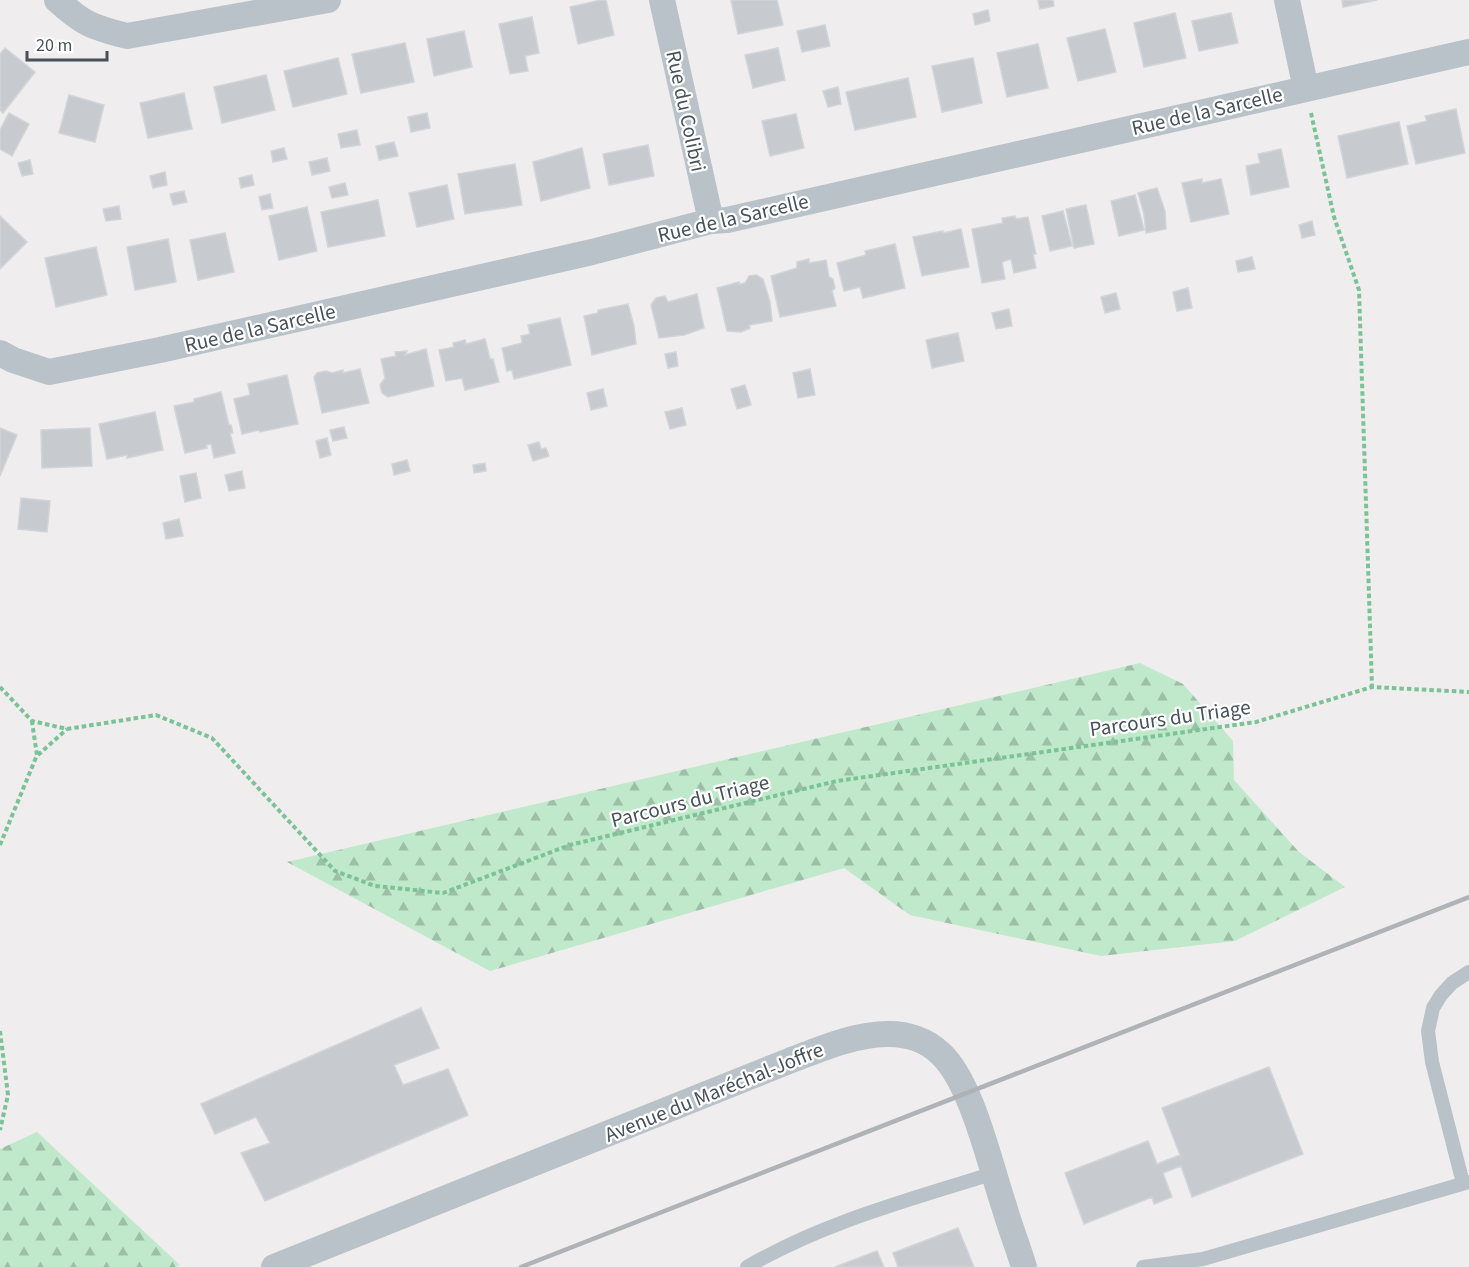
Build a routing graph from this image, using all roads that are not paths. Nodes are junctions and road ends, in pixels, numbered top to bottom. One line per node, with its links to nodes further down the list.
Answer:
1 (57, 0): 2 (street)
2 (328, 0)
3 (662, 0): 7 (street, Rue du Colibri)
4 (1287, 0): 6 (street)
5 (1469, 52): 6 (street, Rue de la Sarcelle)
6 (1306, 89): 7 (street, Rue de la Sarcelle)
7 (711, 221): 8 (street, Rue de la Sarcelle)
8 (0, 353)
9 (1469, 972): 11 (lane)
10 (994, 1173): 12 (street, Avenue du Maréchal-Joffre); 13 (lane); 14 (street, Avenue du Maréchal-Joffre)
11 (1466, 1182): 15 (lane)
12 (274, 1267)
13 (747, 1267)
14 (1024, 1267)
15 (1143, 1267)

